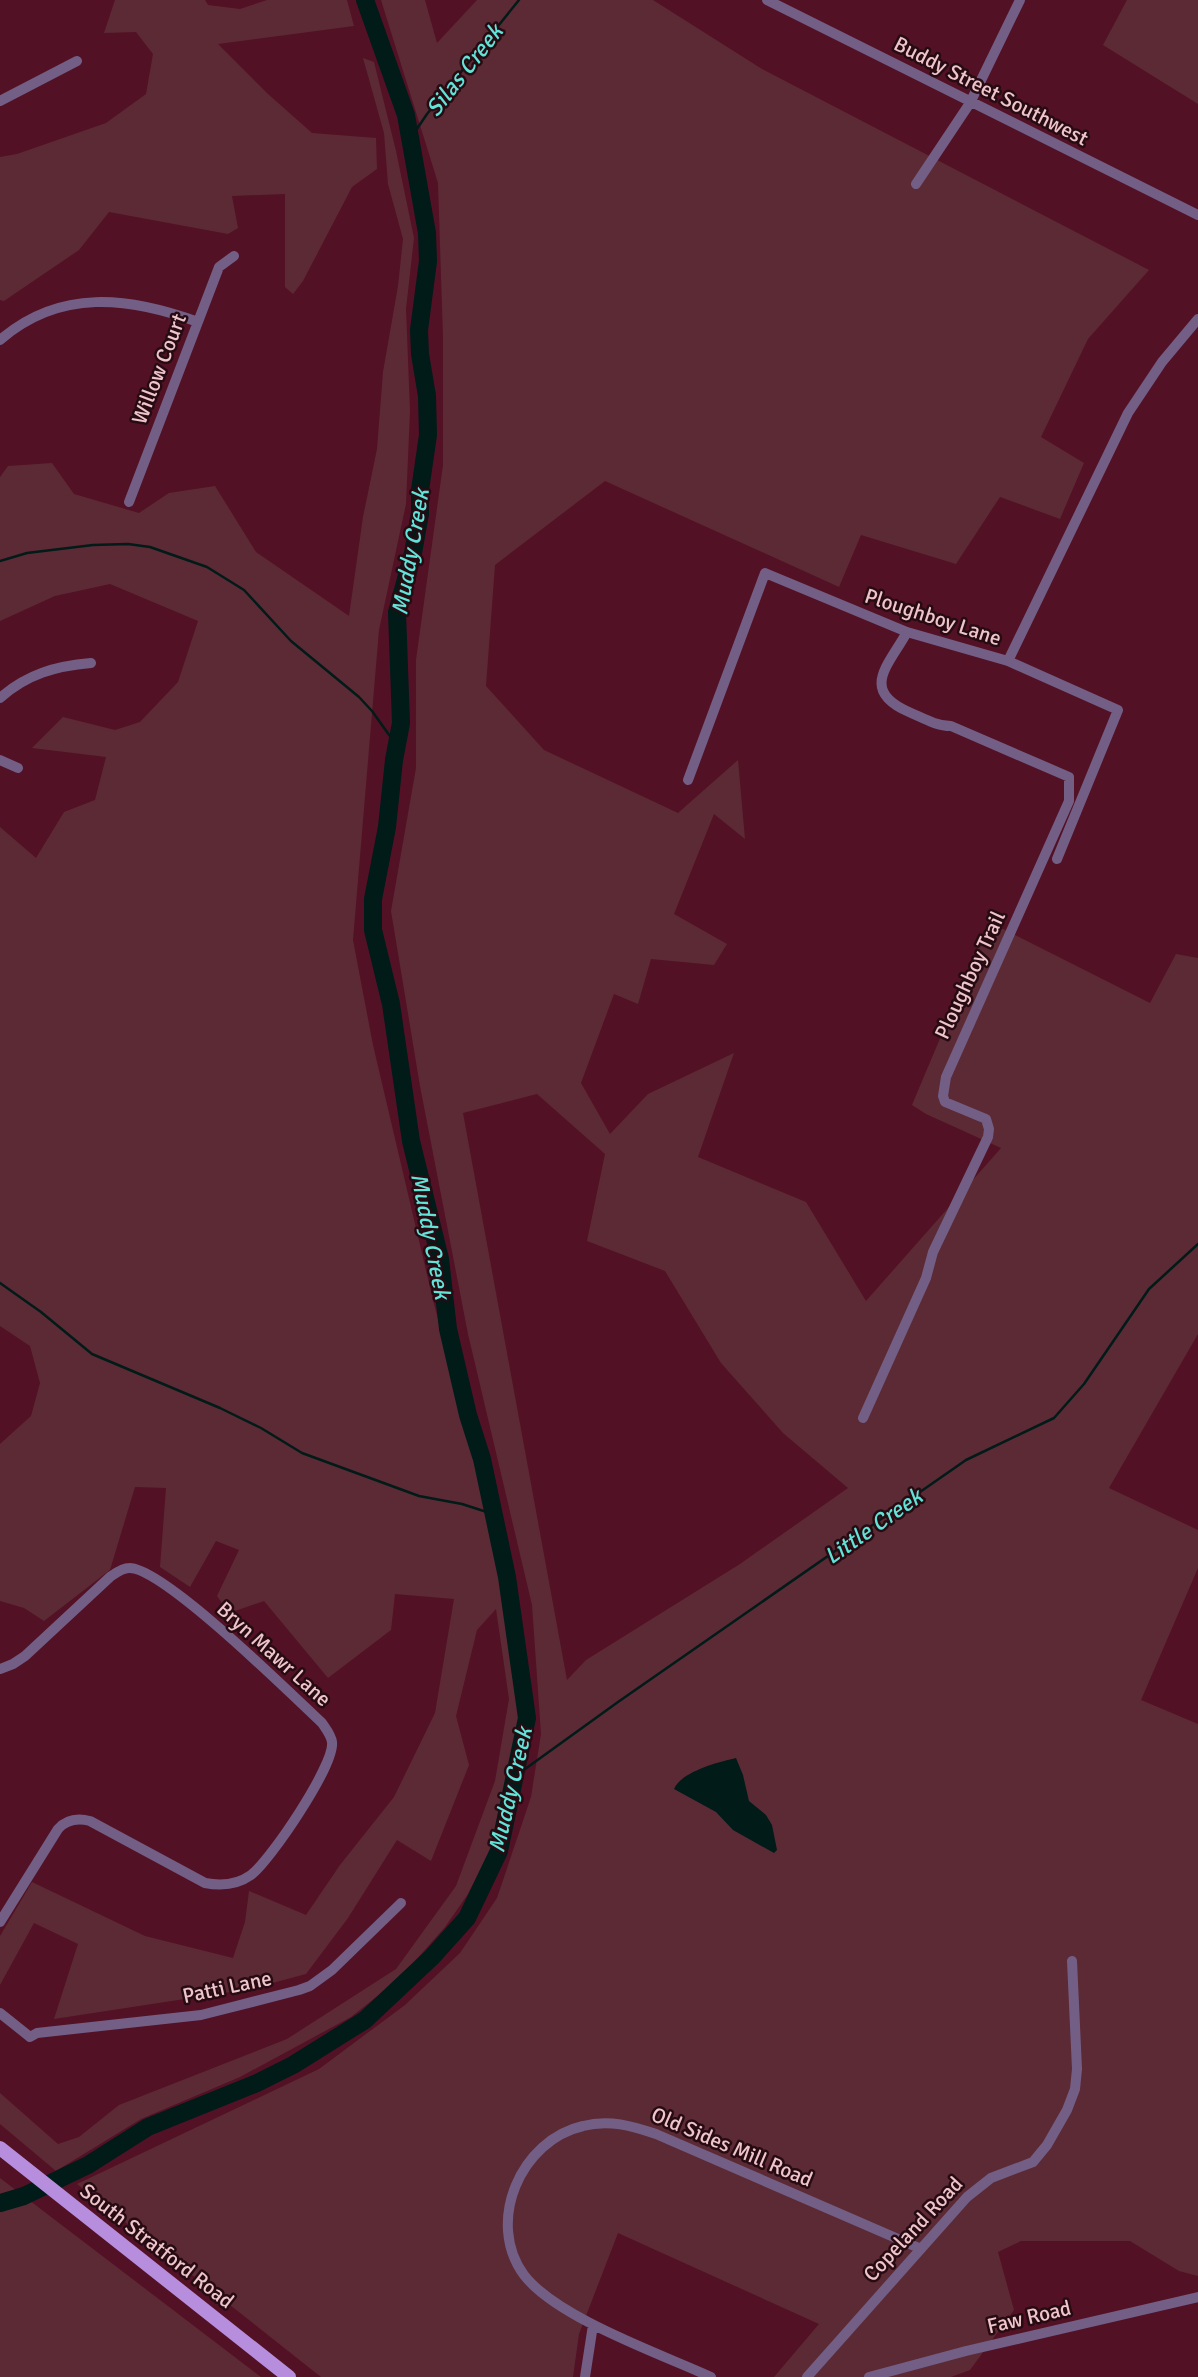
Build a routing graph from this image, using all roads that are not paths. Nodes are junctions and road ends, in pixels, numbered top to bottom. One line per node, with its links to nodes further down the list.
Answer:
1 (768, 0): 5 (street, Buddy Street Southwest)
2 (1020, 0): 5 (street)
3 (77, 61): 4 (street)
4 (0, 101)
5 (970, 103): 6 (street); 7 (street, Buddy Street Southwest)
6 (916, 184)
7 (1198, 215)
8 (234, 256): 10 (street, Willow Court)
9 (1198, 319): 14 (street, Ploughboy Lane)
10 (198, 322): 11 (street); 12 (street, Willow Court)
11 (0, 340)
12 (129, 502)
13 (907, 632): 14 (street, Ploughboy Lane); 19 (street, Ploughboy Lane); 21 (street, Ploughboy Trail)
14 (1008, 661): 20 (street)
15 (91, 663): 16 (street)
16 (0, 698)
17 (0, 760): 18 (street)
18 (18, 768)
19 (688, 780)
20 (1057, 859)
21 (863, 1418)
22 (0, 1669): 24 (street, Bryn Mawr Lane)
23 (401, 1903): 26 (street, Patti Lane)
24 (0, 1922)
25 (1072, 1961): 28 (street, Copeland Road)
26 (0, 2013)
27 (2, 2150): 31 (main road, South Stratford Road)
28 (919, 2248): 30 (street, Old Sides Mill Road); 34 (street, Copeland Road)
29 (1198, 2297): 35 (street, Faw Road)
30 (593, 2325): 32 (street); 33 (street, Old Sides Mill Road)
31 (289, 2377)
32 (585, 2377)
33 (711, 2377)
34 (807, 2377)
35 (869, 2377)

